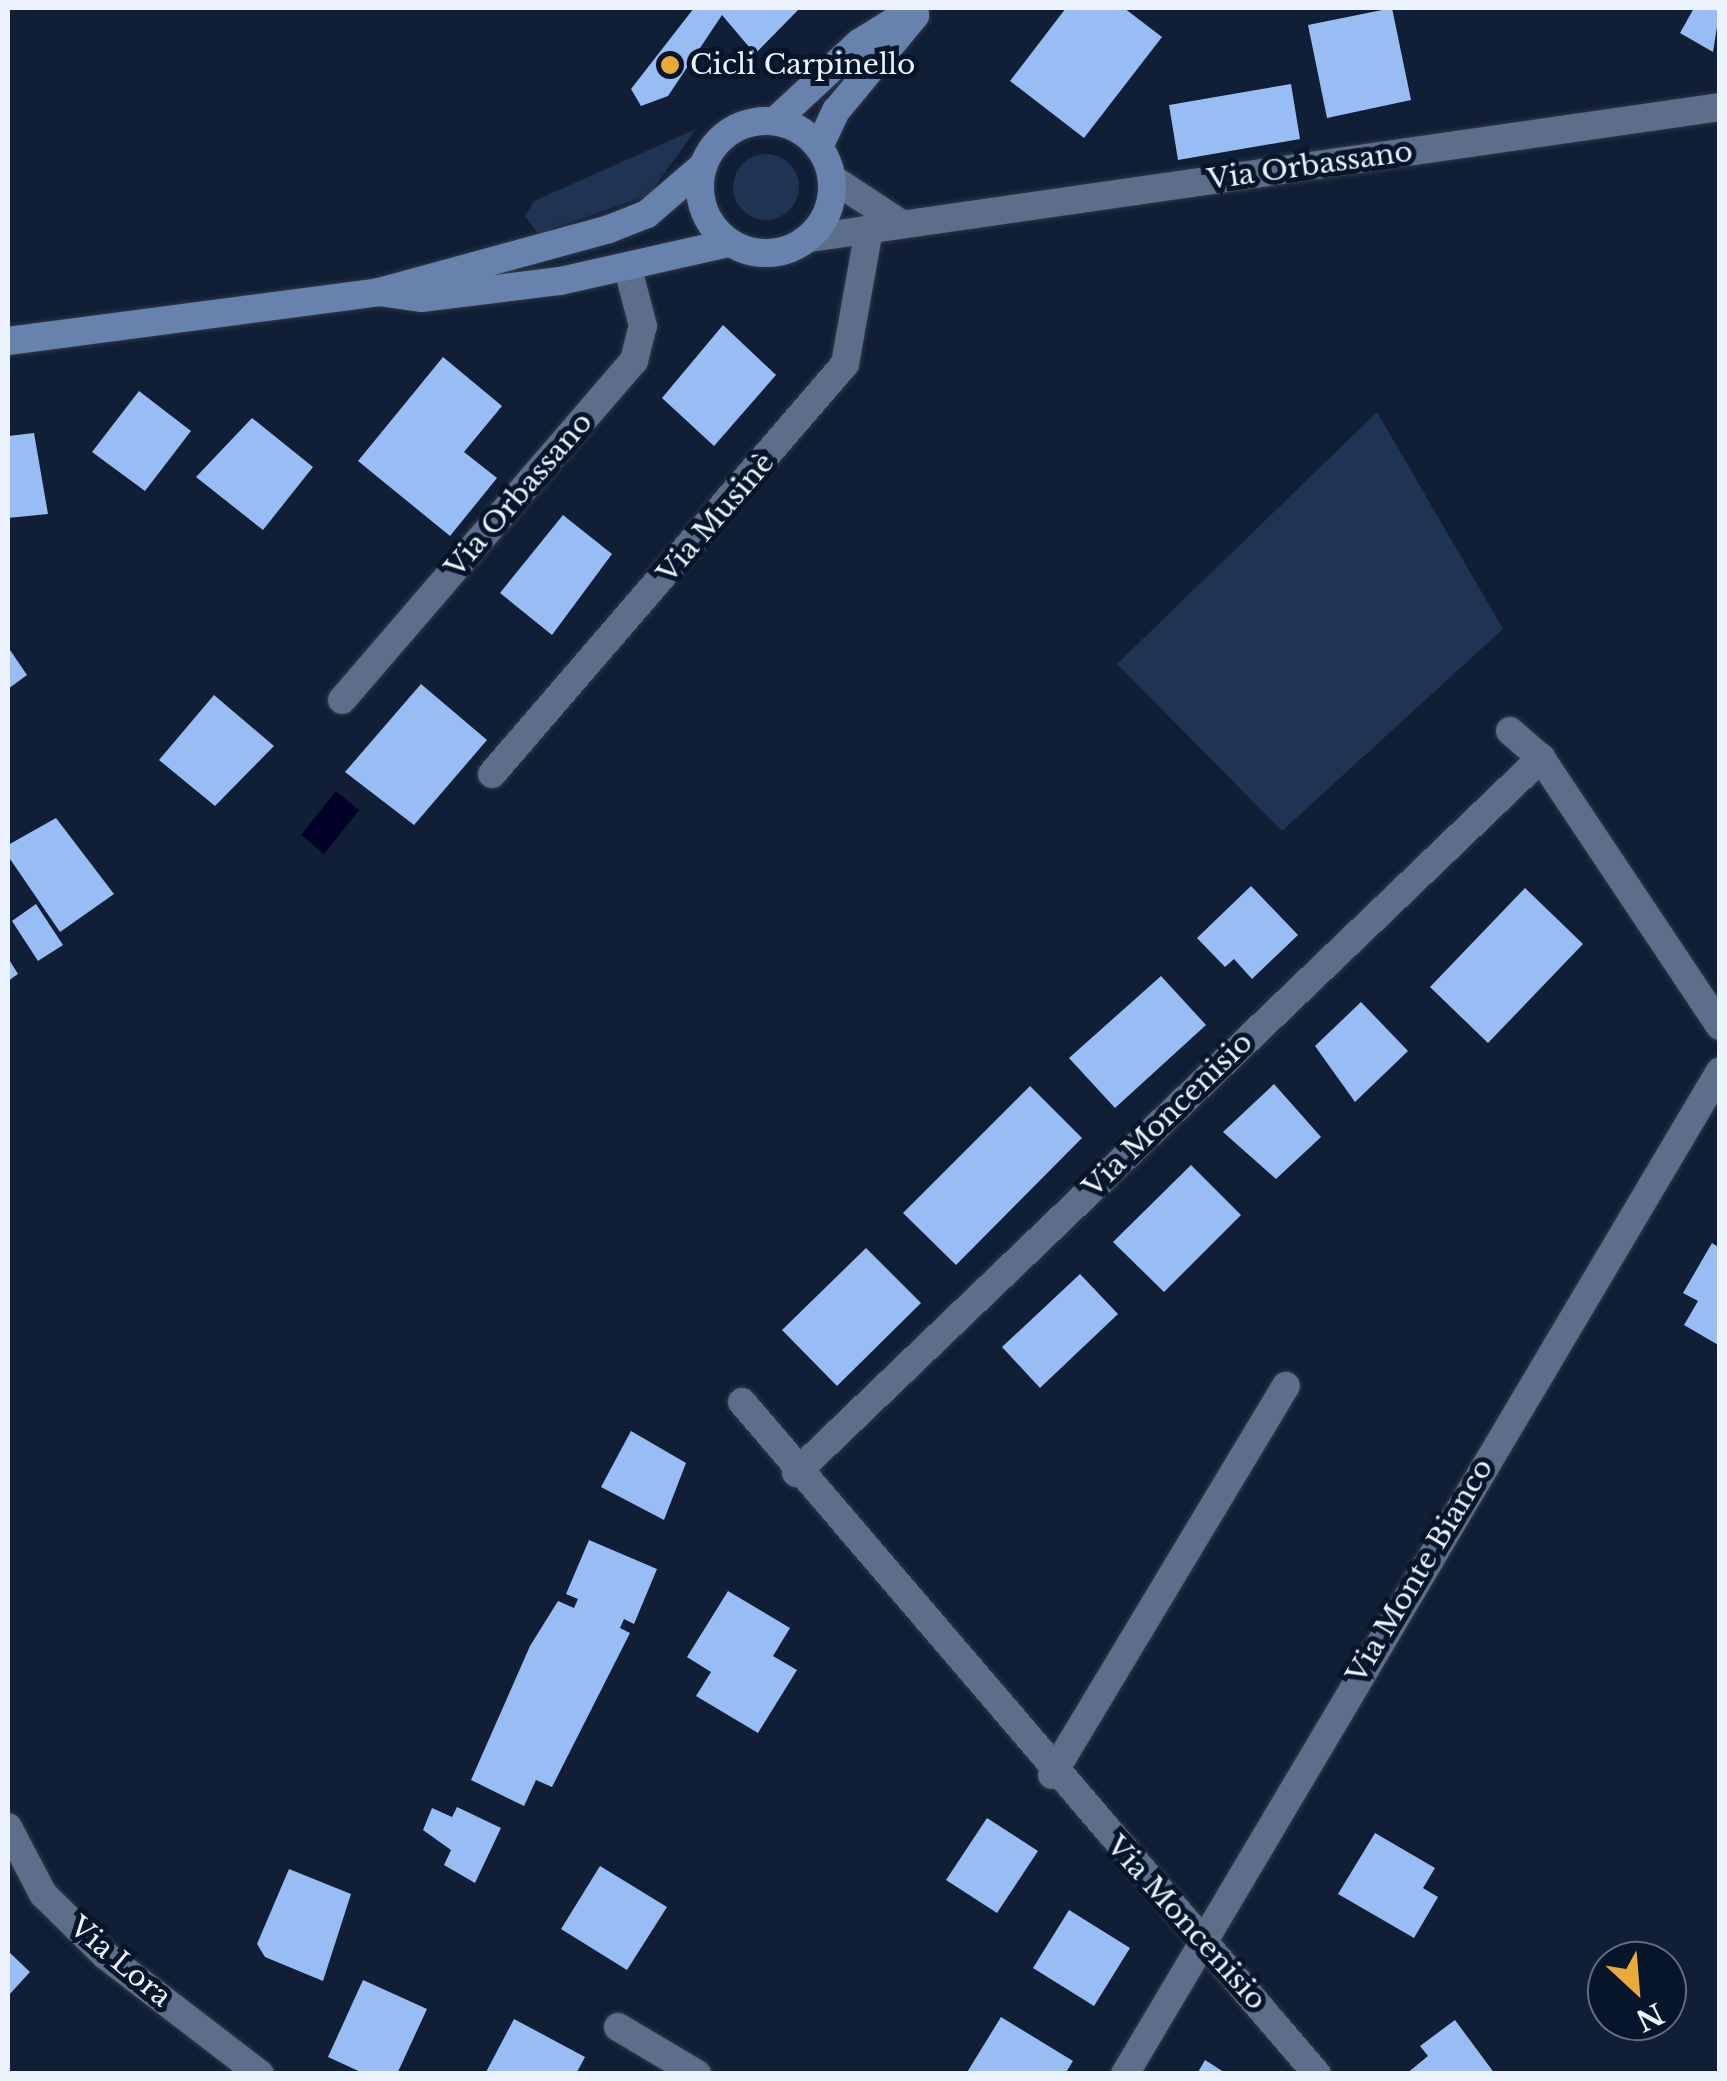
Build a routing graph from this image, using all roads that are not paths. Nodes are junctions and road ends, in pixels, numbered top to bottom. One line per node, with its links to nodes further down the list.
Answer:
1 (918, 8): 3 (main road); 4 (main road)
2 (1720, 107): 7 (street, Via Orbassano)
3 (775, 121): 4 (main road); 5 (main road)
4 (819, 147): 6 (main road)
5 (703, 166): 10 (main road); 12 (main road)
6 (833, 179): 7 (street); 9 (main road)
7 (900, 223): 8 (street, Via Orbassano)
8 (868, 228): 9 (street, Via Orbassano); 17 (street, Via Musinè)
9 (810, 238): 10 (main road)
10 (728, 243): 11 (main road)
11 (628, 269): 12 (main road); 14 (street, Via Orbassano)
12 (378, 292): 13 (main road)
13 (8, 341)
14 (342, 700)
15 (1510, 731): 16 (street)
16 (1541, 758): 18 (street); 22 (street, Via Moncenisio)
17 (492, 774)
18 (1720, 1026)
19 (1720, 1071): 25 (street, Via Monte Bianco)
20 (1286, 1386): 23 (street)
21 (742, 1402): 22 (street, Via Moncenisio)
22 (796, 1473): 23 (street, Via Moncenisio)
23 (1052, 1775): 25 (street, Via Moncenisio)
24 (8, 1828): 27 (street, Via Lora)
25 (1201, 1936): 29 (street, Via Monte Bianco); 30 (street, Via Moncenisio)
26 (618, 2026): 28 (street)
27 (260, 2074)
28 (697, 2074)
29 (1125, 2074)
30 (1316, 2074)

